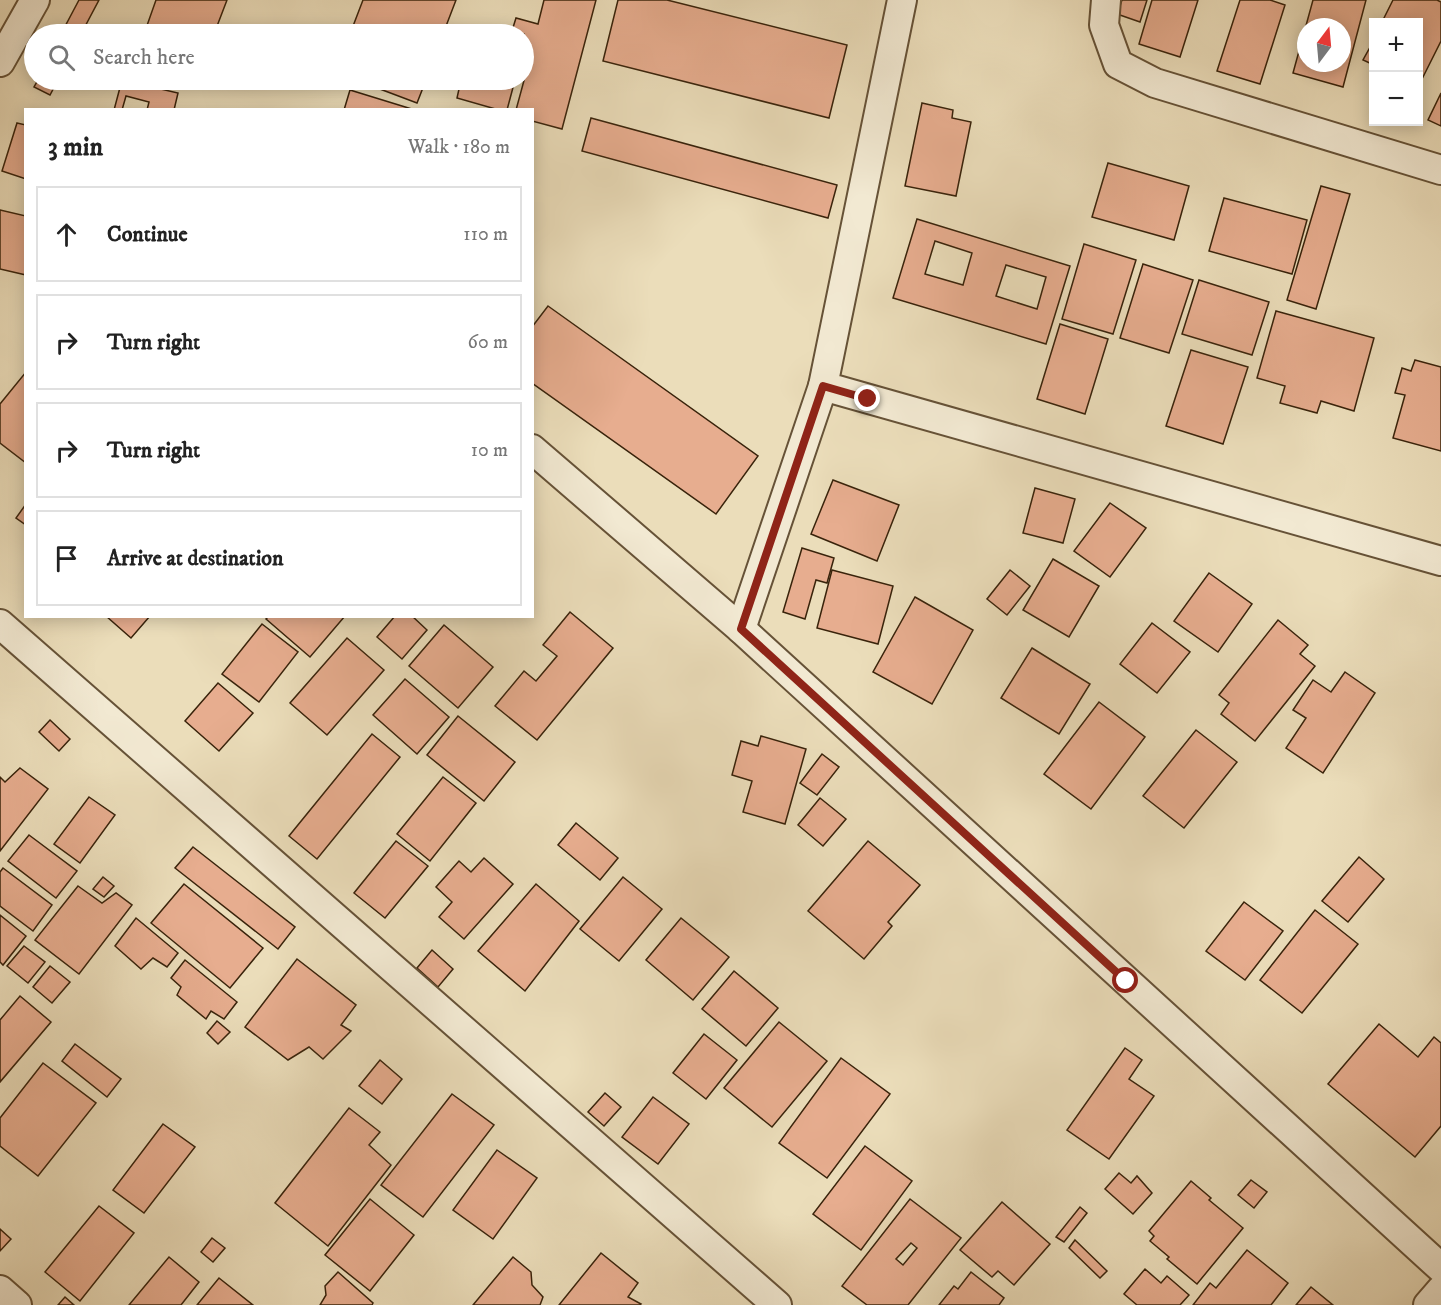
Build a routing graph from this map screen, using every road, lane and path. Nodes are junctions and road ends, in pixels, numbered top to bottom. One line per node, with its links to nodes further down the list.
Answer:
1 (35, 0): 4 (street)
2 (902, 0): 6 (street)
3 (1106, 0): 5 (street)
4 (0, 62)
5 (1441, 170)
6 (823, 386): 8 (street); 10 (street)
7 (534, 450): 10 (street)
8 (1441, 561)
9 (0, 624): 15 (street)
10 (741, 629): 11 (street)
11 (1441, 1268)
12 (0, 1290): 14 (street)
13 (1441, 1290): 16 (street)
14 (17, 1305)
15 (777, 1305)
16 (1428, 1305)

